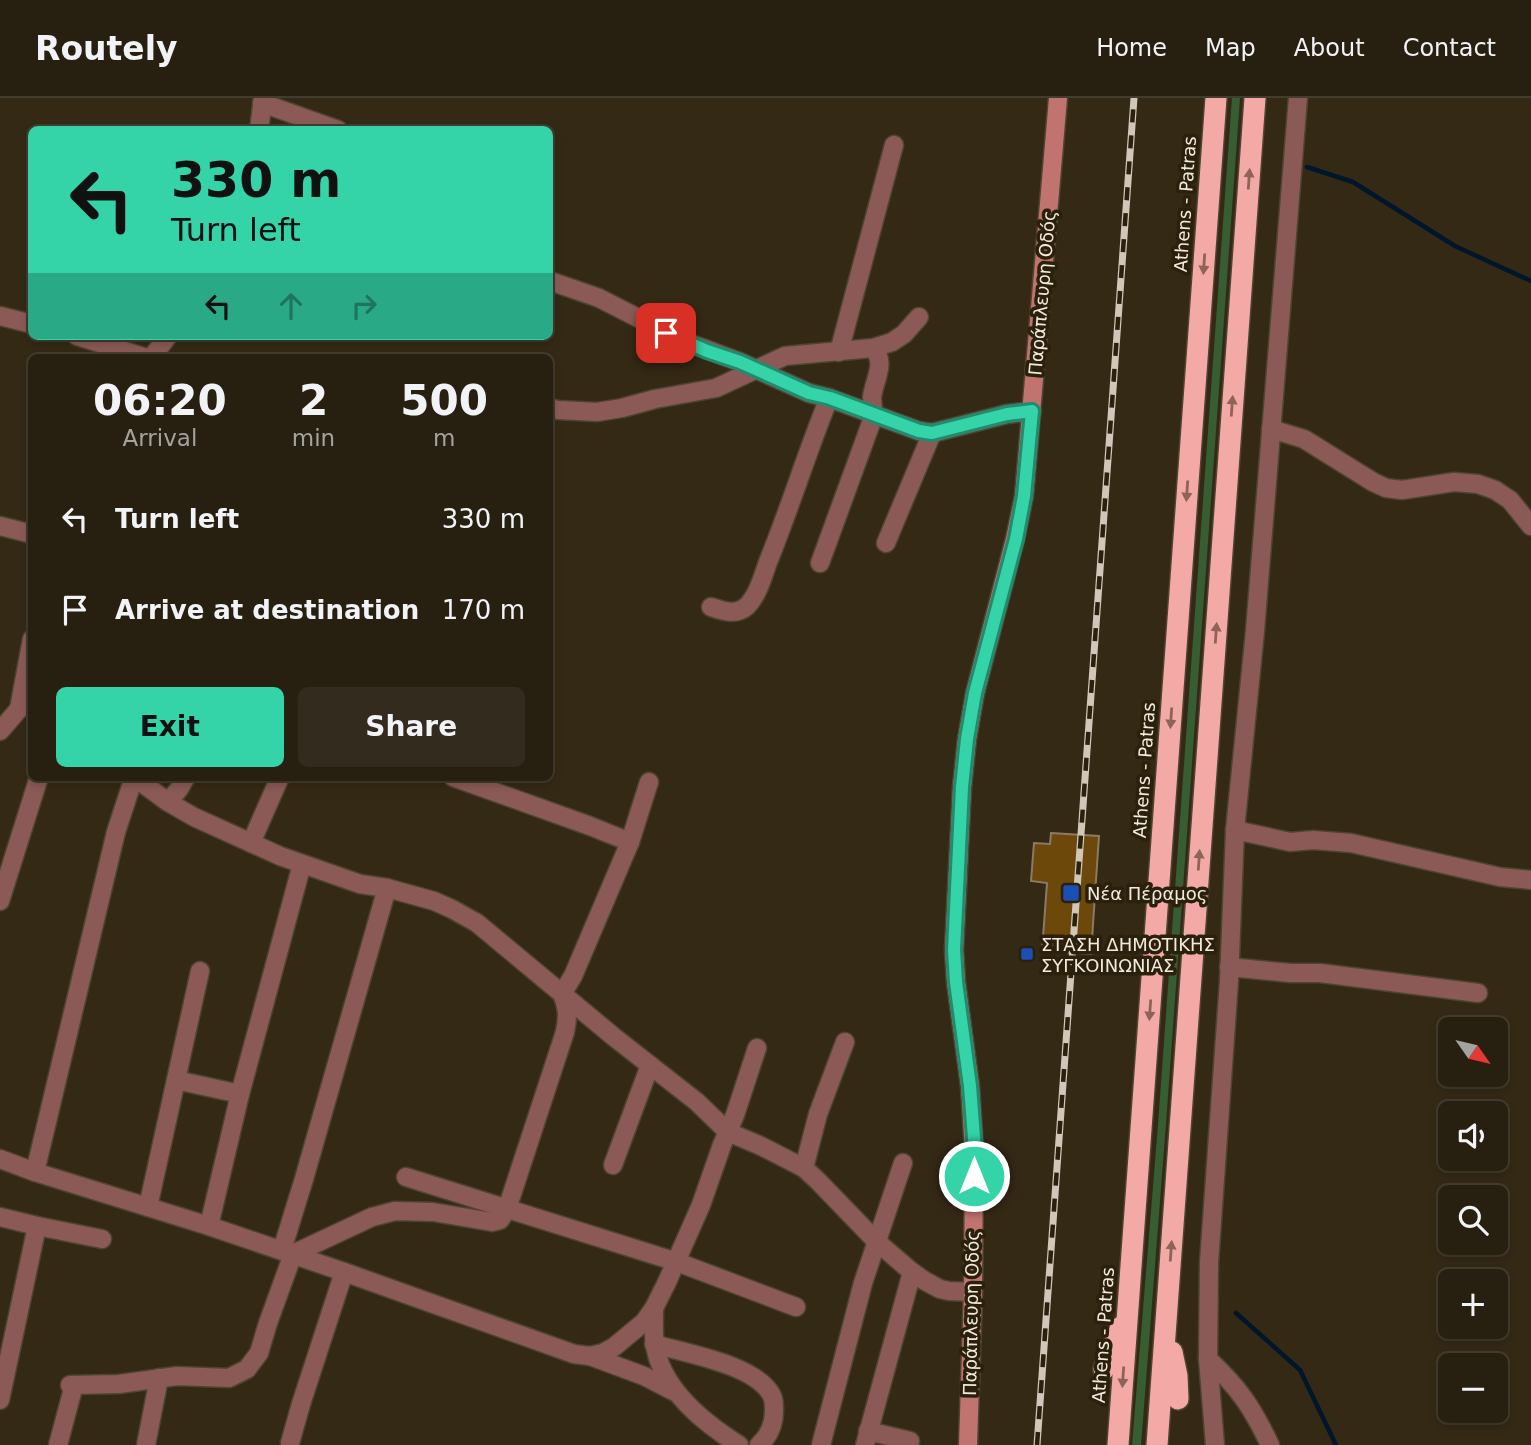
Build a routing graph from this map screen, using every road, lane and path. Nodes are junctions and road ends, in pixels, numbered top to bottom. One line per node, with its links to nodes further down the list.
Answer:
1 (1058, 98): 22 (main road, Παράπλευρη Οδός)
2 (1216, 98): 80 (highway, Athens - Patras, one-way to 80)
3 (1255, 98): 81 (highway, one-way to 3)
4 (1298, 98): 24 (street)
5 (262, 101): 6 (street); 7 (street)
6 (259, 126)
7 (328, 126)
8 (894, 145): 16 (street)
9 (553, 282): 19 (street)
10 (0, 316): 12 (street)
11 (919, 317): 15 (street)
12 (28, 323)
13 (90, 340): 17 (street)
14 (165, 340): 18 (street)
15 (873, 348): 16 (street); 23 (street)
16 (839, 352): 19 (street)
17 (134, 354)
18 (154, 354)
19 (757, 370): 20 (street); 21 (street)
20 (830, 398): 23 (street); 31 (street)
21 (553, 409)
22 (1032, 411): 25 (street); 77 (main road, Παράπλευρη Οδός)
23 (874, 415): 25 (street); 30 (street)
24 (1271, 429): 27 (street); 43 (street)
25 (932, 433): 29 (street)
26 (0, 526): 28 (street)
27 (1531, 526)
28 (28, 533)
29 (886, 543)
30 (820, 563)
31 (711, 607)
32 (28, 681): 33 (street)
33 (25, 712): 34 (street)
34 (0, 731)
35 (38, 781): 49 (street)
36 (133, 781): 64 (street)
37 (139, 781): 42 (street)
38 (184, 781): 42 (street)
39 (278, 781): 45 (street)
40 (464, 781): 44 (street)
41 (649, 782): 44 (street)
42 (168, 802): 45 (street)
43 (1235, 830): 47 (street); 50 (street)
44 (631, 842): 53 (street)
45 (251, 843): 46 (street)
46 (302, 864): 48 (street); 58 (street)
47 (1531, 880)
48 (387, 888): 53 (street); 73 (street)
49 (0, 901)
50 (1229, 967): 52 (street); 84 (street)
51 (200, 971): 57 (street)
52 (1478, 993)
53 (562, 994): 56 (street); 67 (street)
54 (845, 1042): 63 (street)
55 (757, 1048): 59 (street)
56 (650, 1065): 59 (street); 61 (street)
57 (176, 1080): 58 (street); 66 (street)
58 (240, 1094): 70 (street)
59 (729, 1132): 63 (street); 74 (street)
60 (0, 1159): 64 (street)
61 (613, 1164)
62 (903, 1164): 72 (street)
63 (804, 1168): 72 (street)
64 (35, 1172): 66 (street)
65 (406, 1177): 67 (street)
66 (148, 1206): 70 (street)
67 (507, 1209): 73 (street); 74 (street)
68 (0, 1217): 69 (street)
69 (37, 1226): 71 (street); 89 (street)
70 (209, 1226): 73 (street)
71 (102, 1239)
72 (876, 1241): 76 (street); 97 (street)
73 (287, 1252): 75 (street); 86 (street)
74 (677, 1262): 78 (street); 79 (street)
75 (344, 1272): 83 (street); 92 (street)
76 (912, 1272): 77 (street); 90 (street)
77 (973, 1292): 98 (main road, Παράπλευρη Οδός)
78 (796, 1307)
79 (654, 1308): 82 (street); 83 (street)
80 (1128, 1309): 85 (highway); 99 (highway, Athens - Patras, one-way to 99)
81 (1166, 1319): 88 (highway); 100 (highway)
82 (654, 1344): 87 (street); 96 (street)
83 (590, 1356): 87 (street)
84 (1208, 1359): 101 (street); 102 (street)
85 (1104, 1368)
86 (159, 1378): 93 (street); 94 (street)
87 (682, 1397): 95 (street)
88 (1178, 1399)
89 (0, 1400)
90 (867, 1438): 91 (street)
91 (910, 1441)
92 (290, 1443)
93 (58, 1445)
94 (146, 1445)
95 (739, 1445)
96 (759, 1445)
97 (821, 1445)
98 (968, 1445)
99 (1118, 1445)
100 (1157, 1445)
101 (1215, 1445)
102 (1270, 1445)

